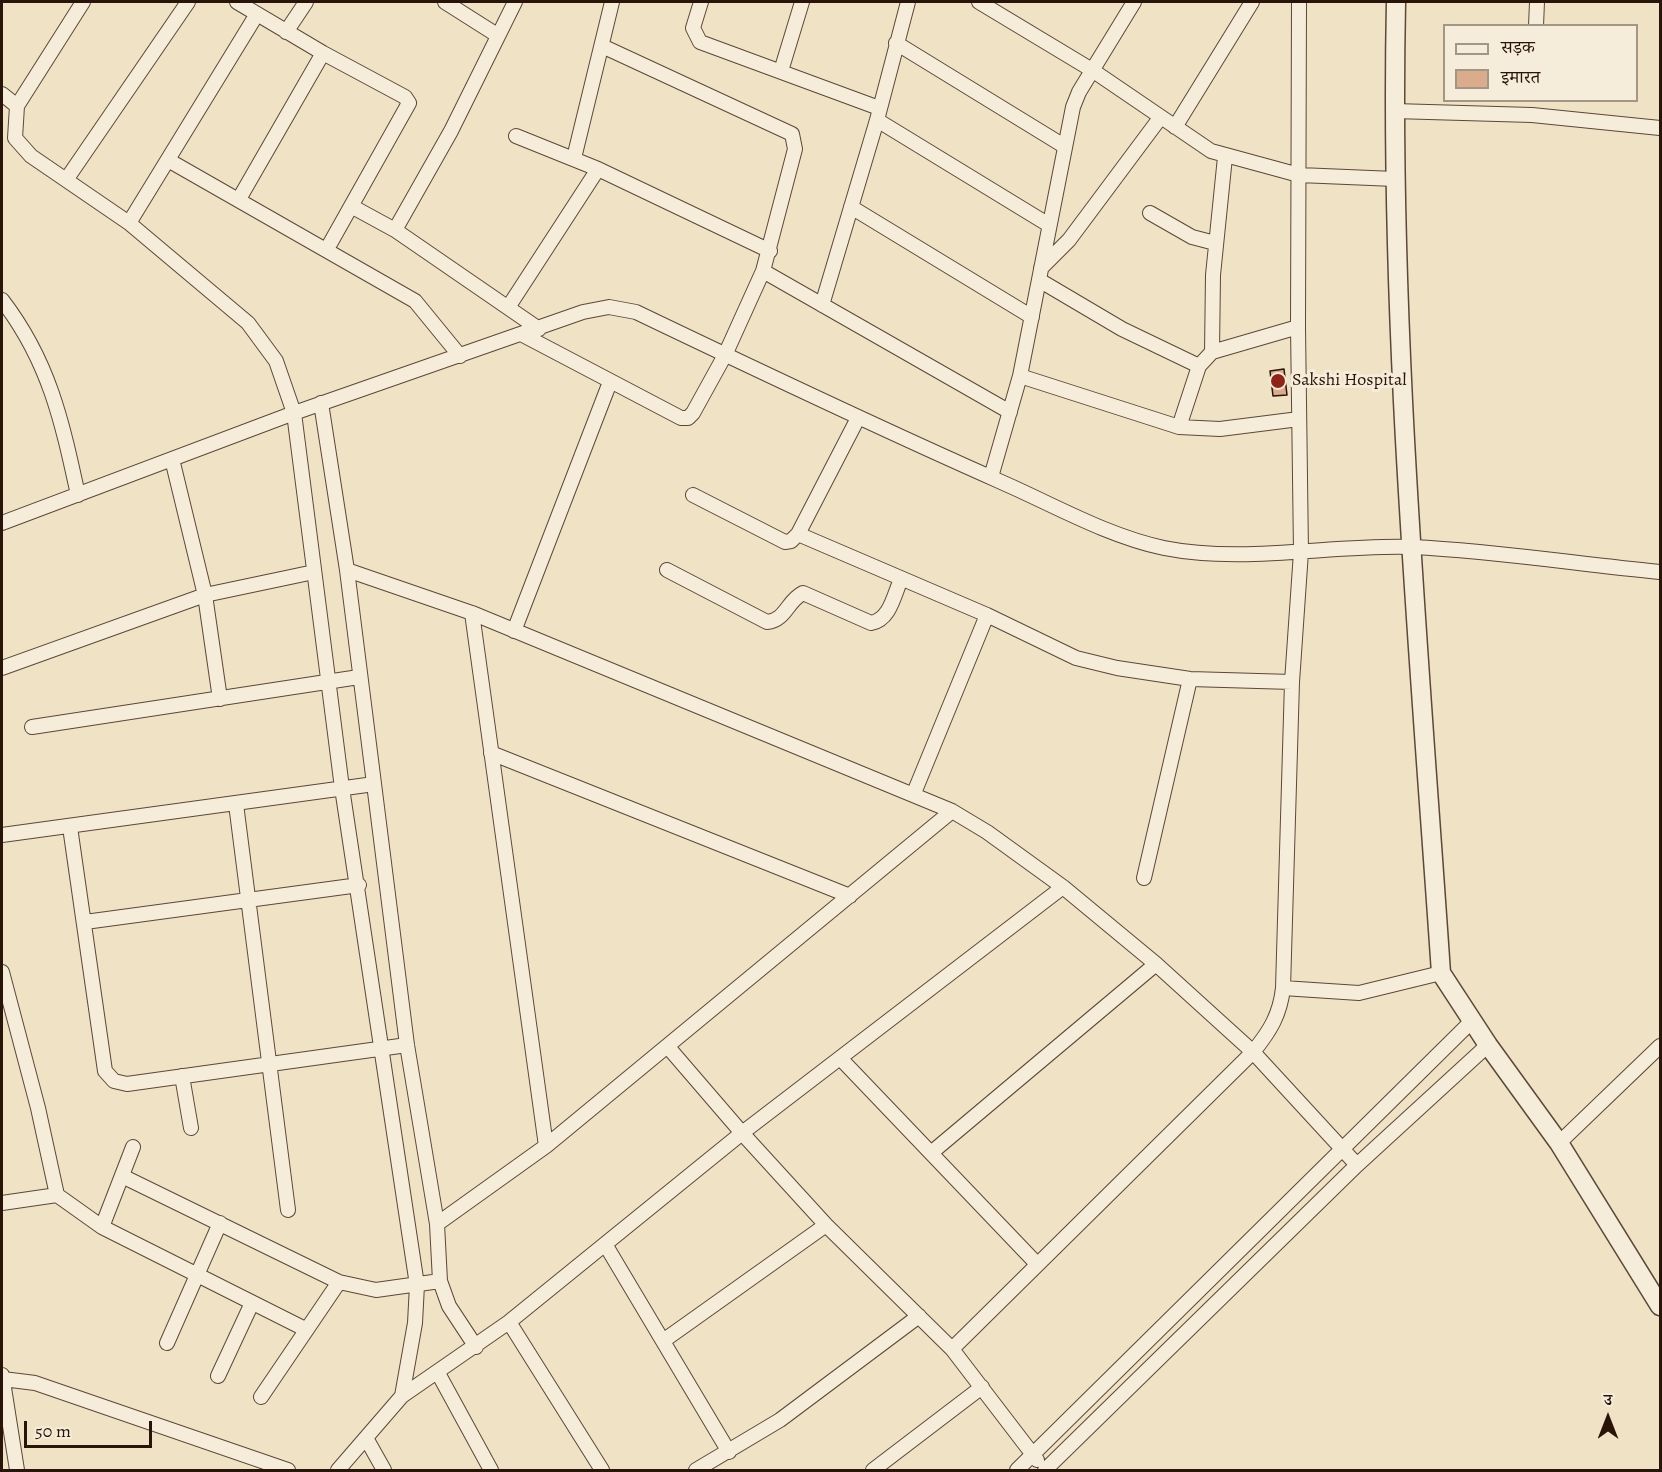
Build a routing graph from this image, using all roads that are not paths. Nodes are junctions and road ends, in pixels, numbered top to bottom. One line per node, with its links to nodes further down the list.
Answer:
1 (83, 2): 29 (street)
2 (188, 2): 44 (street)
3 (237, 2): 18 (street)
4 (306, 2): 20 (street)
5 (445, 2): 21 (street)
6 (515, 2): 21 (street)
7 (612, 2): 23 (street)
8 (700, 2): 26 (street)
9 (802, 2): 26 (street)
10 (908, 2): 22 (street)
11 (979, 2): 17 (street)
12 (1134, 2): 25 (street)
13 (1252, 2): 34 (street)
14 (1299, 2): 42 (street)
15 (1396, 2): 30 (street)
16 (1537, 2): 19 (street)
17 (1000, 7): 25 (street)
18 (257, 14): 20 (street); 40 (street)
19 (1536, 24)
20 (286, 32): 24 (street)
21 (497, 35): 51 (street)
22 (896, 44): 31 (street); 37 (street)
23 (602, 46): 39 (street); 54 (street)
24 (323, 53): 45 (street); 46 (street)
25 (1092, 70): 33 (street); 37 (street)
26 (781, 71): 31 (street)
27 (2, 94): 29 (street)
28 (1533, 102): 32 (street)
29 (17, 106): 44 (street)
30 (1394, 111): 32 (street); 43 (street)
31 (878, 114): 47 (street); 50 (street)
32 (1532, 115): 35 (street)
33 (1160, 118): 34 (street); 56 (street)
34 (1175, 127): 38 (street)
35 (1660, 128)
36 (516, 136): 39 (street)
37 (1064, 146): 50 (street)
38 (1225, 157): 42 (street); 52 (street)
39 (574, 159): 41 (street)
40 (168, 160): 45 (street); 49 (street)
41 (598, 169): 54 (street); 59 (street)
42 (1299, 175): 43 (street); 61 (street)
43 (1395, 179): 82 (street)
44 (66, 180): 49 (street)
45 (239, 199): 53 (street)
46 (351, 206): 51 (street); 53 (street)
47 (851, 207): 58 (street); 60 (street)
48 (1150, 213): 52 (street)
49 (129, 223): 72 (street)
50 (1049, 225): 56 (street)
51 (395, 230): 59 (street)
52 (1215, 243): 64 (street)
53 (327, 249): 66 (street)
54 (770, 251): 55 (street)
55 (763, 271): 58 (street); 65 (street)
56 (1040, 274): 60 (street); 67 (street)
57 (2, 300): 78 (street)
58 (822, 305): 71 (street)
59 (509, 306): 62 (street)
60 (1032, 317): 68 (street)
61 (1298, 327): 64 (street); 74 (street)
62 (539, 329): 63 (street); 65 (street)
63 (523, 335): 66 (street); 69 (street)
64 (1212, 352): 67 (street)
65 (725, 355): 69 (street); 73 (street)
66 (460, 356): 70 (street)
67 (1199, 366): 75 (street)
68 (1020, 376): 71 (street); 75 (street)
69 (610, 381): 92 (street)
70 (321, 403): 72 (street); 84 (street)
71 (1010, 412): 77 (street)
72 (294, 413): 76 (street); 86 (street)
73 (858, 418): 77 (street); 81 (street)
74 (1299, 420): 75 (street); 83 (street)
75 (1179, 427)
76 (172, 459): 78 (street); 89 (street)
77 (991, 477): 83 (street)
78 (78, 495): 80 (street)
79 (693, 495): 81 (street)
80 (2, 523)
81 (798, 534): 88 (street)
82 (1412, 547): 83 (street); 87 (street); 116 (street)
83 (1301, 552): 96 (street)
84 (347, 570): 90 (street); 94 (street)
85 (667, 570): 88 (street)
86 (314, 572): 89 (street); 97 (street)
87 (1660, 572)
88 (901, 579): 91 (street)
89 (205, 596): 93 (street); 98 (street)
90 (472, 613): 92 (street); 100 (street)
91 (987, 615): 95 (street); 103 (street)
92 (514, 631): 103 (street)
93 (2, 668)
94 (359, 677): 97 (street); 101 (street)
95 (1190, 679): 96 (street); 108 (street)
96 (1292, 682): 117 (street)
97 (329, 684): 98 (street); 102 (street)
98 (220, 699): 99 (street)
99 (32, 727)
100 (492, 753): 111 (street); 131 (street)
101 (374, 784): 102 (street); 119 (street)
102 (342, 788): 104 (street); 109 (street)
103 (914, 793): 105 (street)
104 (236, 804): 106 (street); 112 (street)
105 (952, 811): 110 (street); 111 (street)
106 (70, 827): 107 (street); 113 (street)
107 (2, 835)
108 (1144, 878)
109 (359, 885): 112 (street); 123 (street)
110 (1063, 887): 114 (street); 125 (street)
111 (849, 896): 122 (street)
112 (248, 901): 113 (street); 126 (street)
113 (85, 922): 127 (street)
114 (1156, 964): 124 (street); 134 (street)
115 (2, 972): 137 (street)
116 (1441, 973): 117 (street); 118 (street)
117 (1283, 988): 124 (street)
118 (1473, 1020): 120 (street); 133 (street)
119 (407, 1045): 123 (street); 141 (street)
120 (1488, 1045): 130 (street); 135 (street)
121 (1660, 1046): 130 (street)
122 (668, 1047): 129 (street); 131 (street)
123 (381, 1048): 126 (street); 149 (street)
124 (1253, 1052): 133 (street); 145 (street)
125 (840, 1058): 129 (street); 134 (street)
126 (270, 1066): 127 (street); 139 (street)
127 (182, 1076): 128 (street)
128 (191, 1128)
129 (742, 1133): 142 (street); 144 (street)
130 (1559, 1143): 151 (street)
131 (546, 1146): 141 (street)
132 (133, 1148): 136 (street)
133 (1342, 1149): 135 (street); 167 (street)
134 (931, 1153): 145 (street)
135 (1357, 1165): 177 (street)
136 (122, 1176): 140 (street); 143 (street)
137 (57, 1195): 138 (street); 143 (street)
138 (2, 1203)
139 (288, 1210)
140 (220, 1223): 146 (street); 147 (street)
141 (437, 1224): 148 (street)
142 (826, 1225): 152 (street); 155 (street)
143 (102, 1227): 146 (street)
144 (605, 1244): 153 (street); 155 (street)
145 (1037, 1264): 158 (street)
146 (197, 1275): 150 (street); 156 (street)
147 (339, 1281): 149 (street); 154 (street)
148 (441, 1281): 149 (street); 157 (street)
149 (417, 1285): 163 (street)
150 (252, 1303): 154 (street); 160 (street)
151 (1660, 1306)
152 (919, 1316): 158 (street); 166 (street)
153 (509, 1322): 157 (street); 173 (street)
154 (305, 1329): 164 (street)
155 (663, 1341): 166 (street)
156 (167, 1343)
157 (476, 1347): 159 (street)
158 (951, 1349): 162 (street)
159 (438, 1373): 163 (street); 172 (street)
160 (218, 1376)
161 (2, 1377): 168 (street); 169 (street)
162 (982, 1388): 167 (street); 175 (street)
163 (402, 1396): 165 (street)
164 (261, 1397)
165 (366, 1438): 170 (street); 171 (street)
166 (729, 1452): 174 (street)
167 (1032, 1456): 176 (street); 177 (street)
168 (17, 1470)
169 (288, 1470)
170 (338, 1470)
171 (384, 1470)
172 (491, 1470)
173 (602, 1470)
174 (696, 1470)
175 (873, 1470)
176 (1017, 1470)
177 (1046, 1470)

